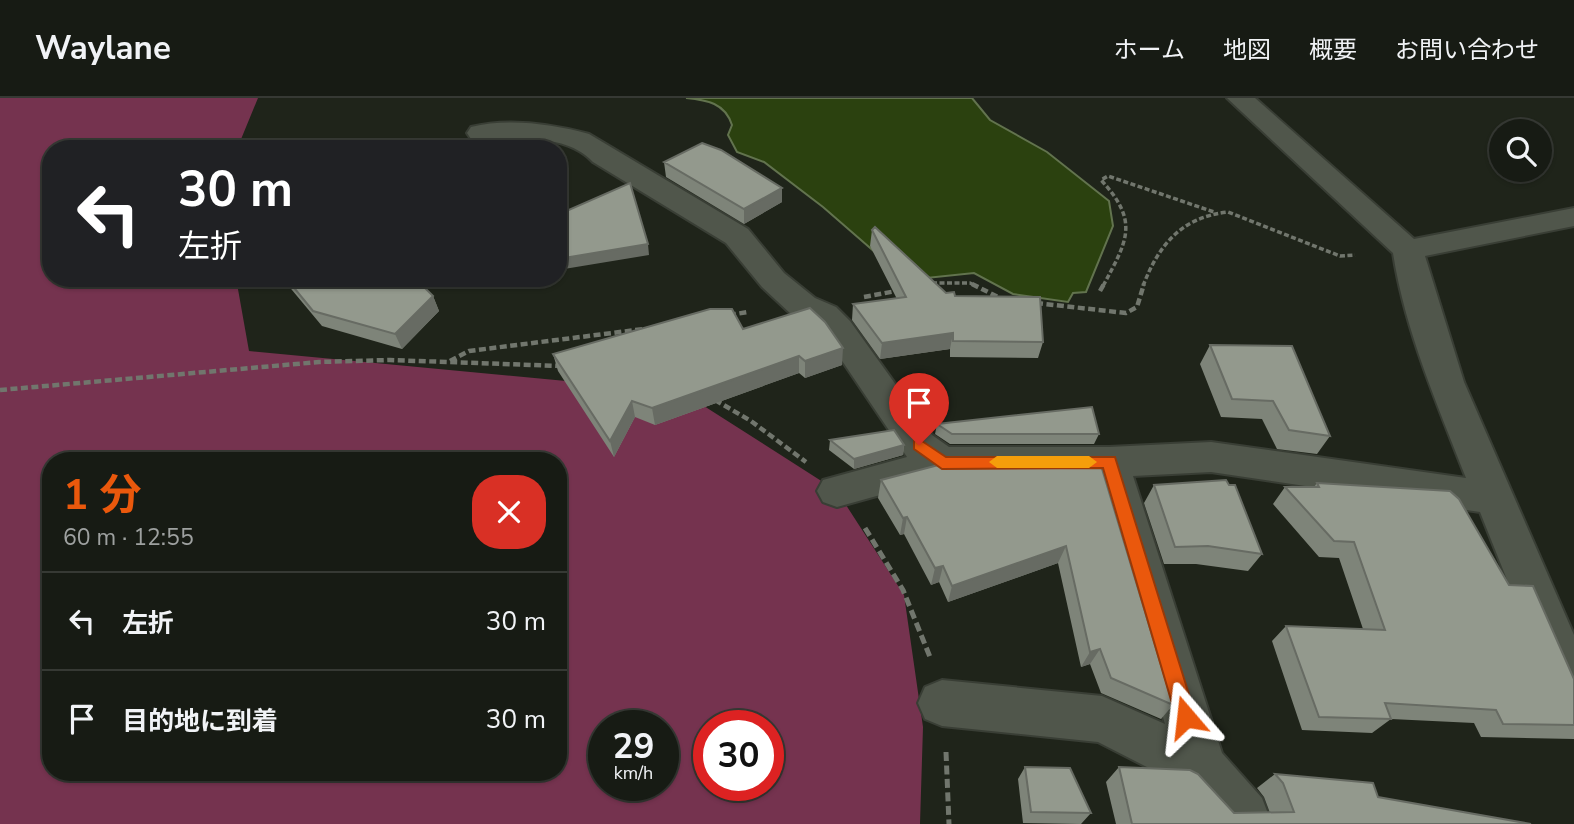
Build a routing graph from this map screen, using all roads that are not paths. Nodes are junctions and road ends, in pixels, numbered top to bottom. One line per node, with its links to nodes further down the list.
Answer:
1 (1240, 98): 4 (street)
2 (480, 133): 6 (street)
3 (1574, 217): 4 (street)
4 (1402, 245): 8 (street)
5 (1109, 462): 6 (street); 8 (street); 11 (street)
6 (942, 463): 7 (street)
7 (837, 491)
8 (1495, 498): 9 (street)
9 (1574, 689)
10 (942, 703): 11 (street)
11 (1202, 768): 12 (street)
12 (1246, 824)

